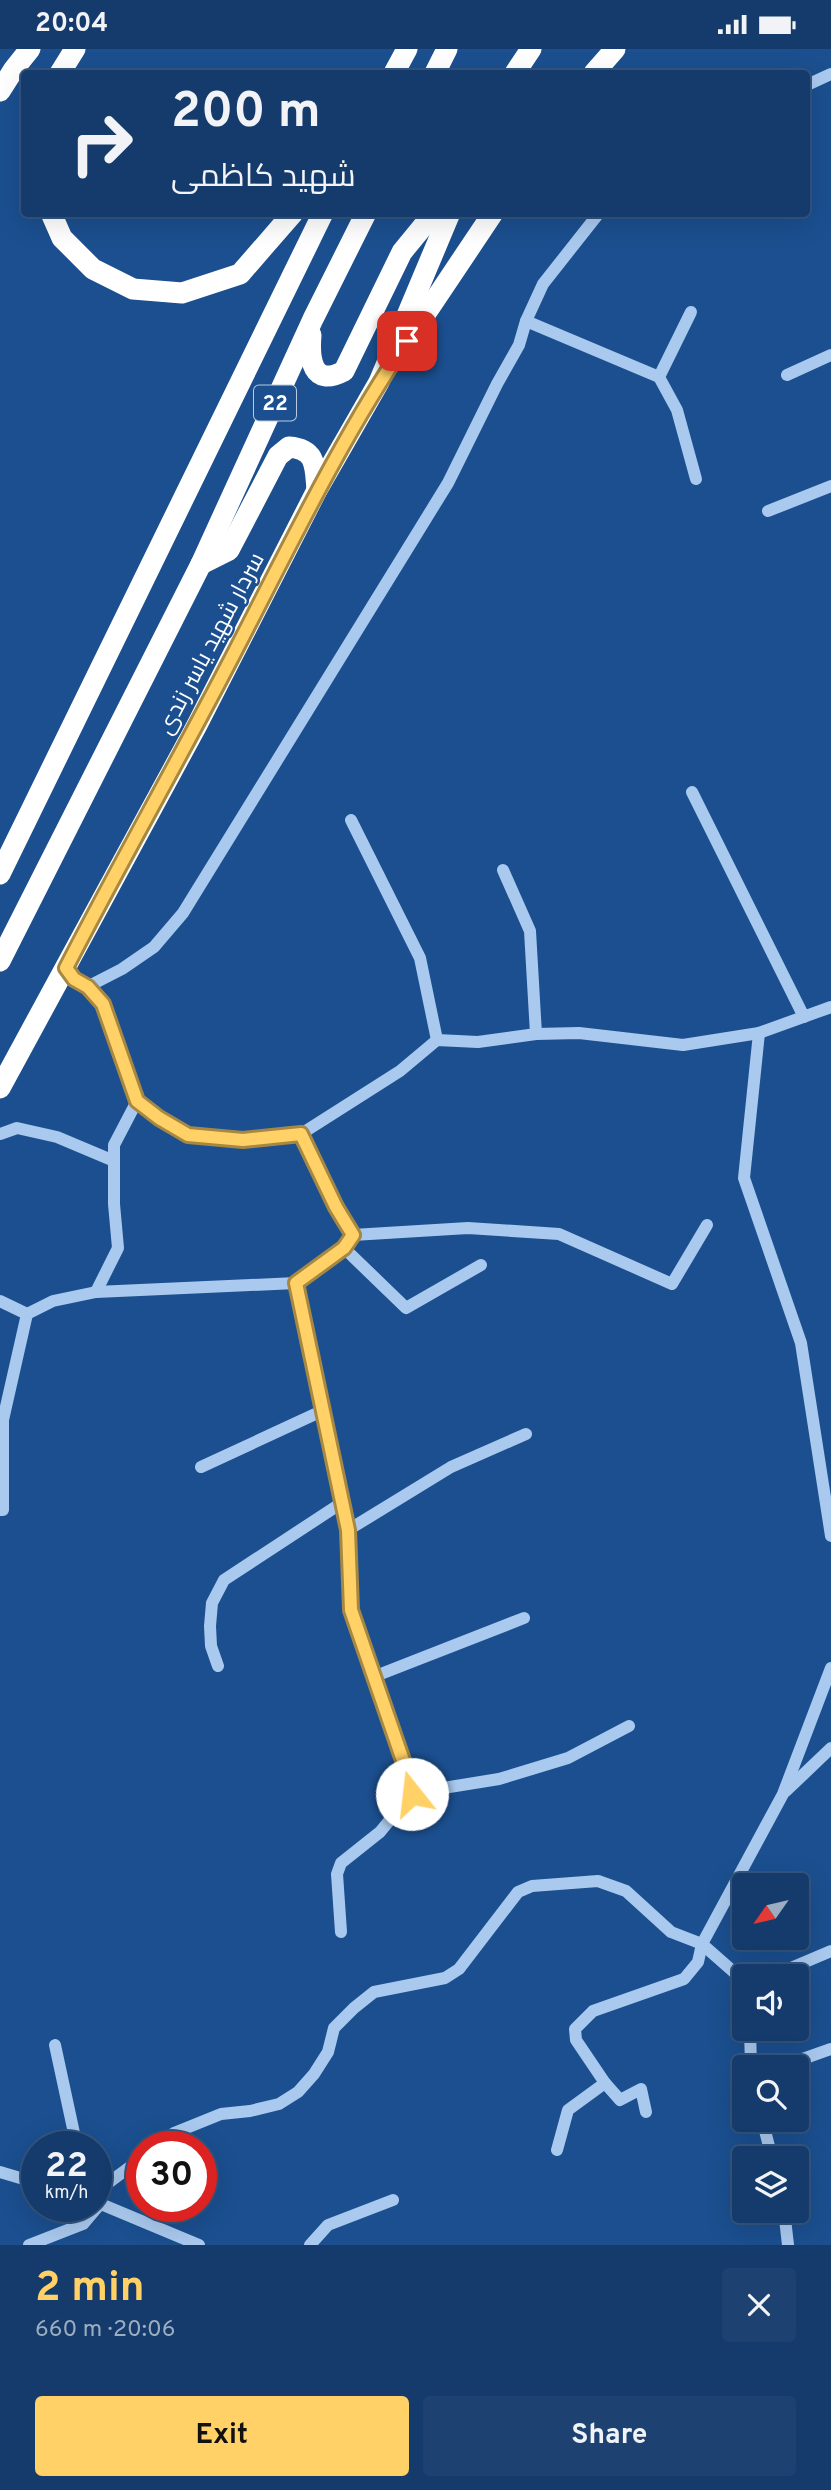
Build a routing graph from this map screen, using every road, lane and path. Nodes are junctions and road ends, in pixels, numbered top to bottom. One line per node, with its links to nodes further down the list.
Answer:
1 (30, 49): 16 (highway)
2 (75, 49): 8 (highway)
3 (407, 49): 9 (highway)
4 (447, 49): 10 (highway)
5 (521, 49): 11 (highway)
6 (531, 49): 12 (highway)
7 (615, 49): 13 (highway)
8 (62, 70)
9 (396, 70)
10 (436, 70)
11 (513, 70)
12 (514, 70)
13 (597, 70)
14 (831, 74): 15 (street)
15 (810, 84)
16 (0, 91)
17 (53, 217): 18 (highway)
18 (290, 217)
19 (321, 217): 40 (highway)
20 (364, 217): 26 (highway, سردار شهید یاسر زندی / 22)
21 (431, 217): 26 (highway)
22 (448, 217): 31 (highway, سردار شهید یاسر زندی)
23 (490, 217): 31 (highway)
24 (596, 217): 27 (street)
25 (691, 312): 30 (street)
26 (313, 319): 36 (highway, سردار شهید یاسر زندی / 22)
27 (526, 321): 30 (street); 43 (street)
28 (831, 355): 29 (street)
29 (787, 375)
30 (660, 377): 32 (street)
31 (379, 382): 34 (highway, سردار شهید یاسر زندی)
32 (696, 479)
33 (831, 486): 35 (street)
34 (317, 491): 36 (highway); 42 (highway, سردار شهید یاسر زندی)
35 (768, 511)
36 (201, 564): 41 (highway, سردار شهید یاسر زندی / 22)
37 (692, 792): 45 (street)
38 (351, 820): 48 (street)
39 (503, 870): 47 (street)
40 (0, 874)
41 (0, 961)
42 (66, 968): 43 (street); 49 (highway, سردار شهید یاسر زندی)
43 (88, 987): 50 (street)
44 (831, 1007): 45 (street)
45 (804, 1017): 46 (street)
46 (760, 1033): 47 (street); 69 (street)
47 (536, 1034): 48 (street)
48 (437, 1040): 52 (street)
49 (0, 1088)
50 (137, 1101): 52 (street); 53 (street)
51 (0, 1134): 53 (street)
52 (301, 1134): 55 (street)
53 (114, 1161): 59 (street)
54 (707, 1225): 55 (street)
55 (353, 1235): 56 (street)
56 (344, 1248): 57 (street); 58 (street)
57 (481, 1265)
58 (296, 1283): 59 (street); 62 (street)
59 (96, 1292): 61 (street)
60 (0, 1301): 61 (street)
61 (27, 1314): 63 (street)
62 (324, 1410): 65 (street); 66 (street)
63 (1, 1419): 67 (street)
64 (526, 1434): 68 (street)
65 (201, 1467)
66 (342, 1502): 68 (street); 71 (street)
67 (0, 1510)
68 (348, 1530): 73 (street)
69 (831, 1536)
70 (524, 1618): 73 (street)
71 (218, 1666)
72 (831, 1668): 77 (street)
73 (373, 1677): 76 (street)
74 (629, 1726): 76 (street)
75 (831, 1748): 77 (street)
76 (412, 1794): 78 (street)
77 (783, 1794): 79 (street)
78 (341, 1932)
79 (702, 1944): 82 (street); 86 (street); 89 (street)
80 (831, 1951): 81 (street)
81 (800, 1964)
82 (732, 1970)
83 (55, 2045): 88 (street)
84 (831, 2049): 85 (street)
85 (809, 2057)
86 (605, 2083): 87 (street); 90 (street)
87 (646, 2112)
88 (74, 2131)
89 (179, 2131)
90 (557, 2150)
91 (0, 2172): 93 (street)
92 (126, 2173): 94 (street)
93 (21, 2178)
94 (112, 2186)
95 (393, 2200): 101 (street)
96 (112, 2207): 100 (street)
97 (84, 2222): 99 (street)
98 (785, 2223): 102 (street)
99 (29, 2245)
100 (199, 2245)
101 (310, 2245)
102 (788, 2245)

